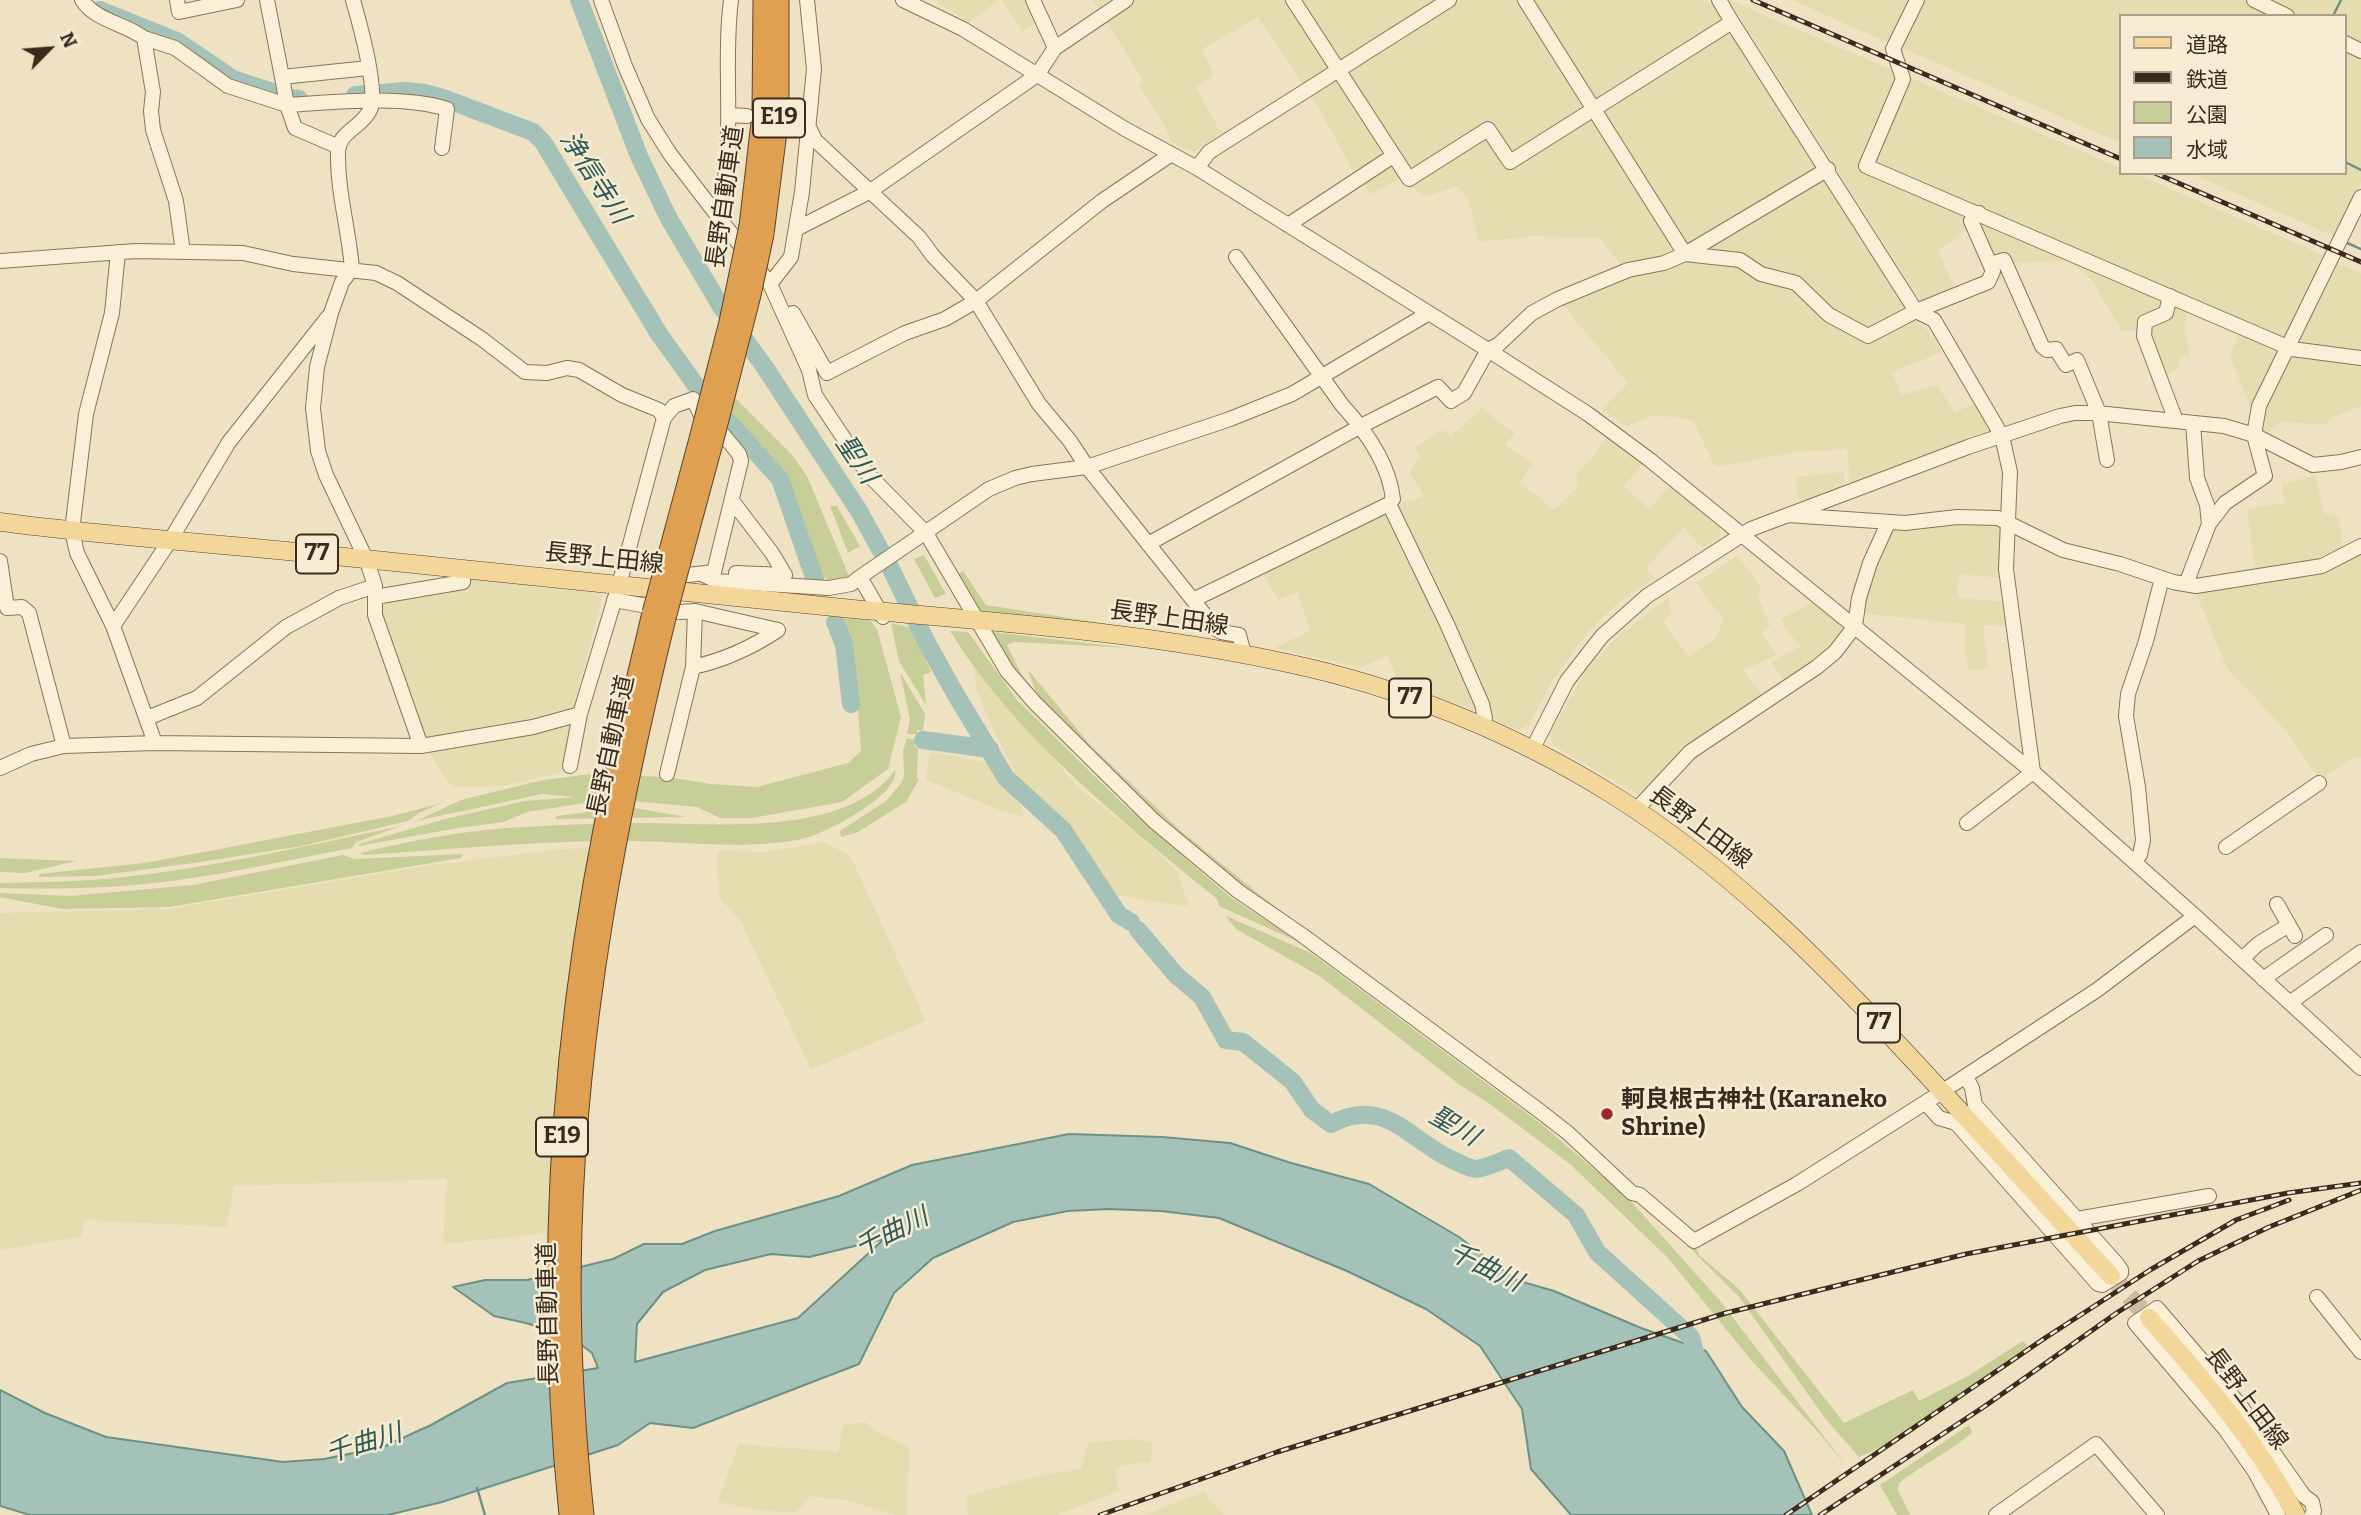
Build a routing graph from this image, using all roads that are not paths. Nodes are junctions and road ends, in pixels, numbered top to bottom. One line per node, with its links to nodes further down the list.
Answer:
1 (82, 0): 22 (street)
2 (177, 0): 3 (street)
3 (237, 0)
4 (267, 0): 27 (street)
5 (353, 0): 24 (street)
6 (601, 0): 43 (street)
7 (731, 0): 31 (street)
8 (763, 0): 46 (highway, 長野自動車道 / E19)
9 (779, 0): 46 (highway, 長野自動車道 / E19)
10 (807, 0): 33 (street)
11 (903, 0): 26 (street)
12 (1033, 0): 23 (street)
13 (1126, 0): 23 (street)
14 (1293, 0): 25 (street)
15 (1449, 0): 25 (street)
16 (1525, 0): 30 (street)
17 (1719, 0): 21 (street)
18 (1917, 0): 42 (street)
19 (2254, 0): 20 (street)
20 (2283, 14)
21 (1732, 22): 30 (street); 39 (street)
22 (144, 37): 29 (street); 48 (street)
23 (1055, 48): 26 (street)
24 (368, 68): 27 (street); 28 (street)
25 (1337, 69): 37 (street); 38 (street)
26 (1037, 75): 36 (street); 40 (street)
27 (282, 77): 29 (street)
28 (372, 96): 29 (street); 34 (street); 35 (street)
29 (287, 104): 34 (street)
30 (1592, 109): 37 (street); 49 (street)
31 (728, 115): 32 (street); 43 (street)
32 (747, 116)
33 (801, 121): 40 (street); 45 (street)
34 (339, 147): 53 (street)
35 (442, 148)
36 (1170, 155): 38 (street); 56 (street)
37 (1393, 156): 44 (street)
38 (1197, 169): 44 (street)
39 (1828, 169): 49 (street); 58 (street)
40 (869, 192): 45 (street); 56 (street)
41 (2361, 197): 61 (street)
42 (1979, 213): 52 (street); 55 (street)
43 (718, 214): 54 (street)
44 (1288, 225): 60 (street)
45 (796, 229): 54 (street)
46 (756, 230): 113 (highway, 長野自動車道 / E19, bridge)
47 (118, 252): 48 (street); 51 (street); 82 (street)
48 (183, 252): 53 (street)
49 (1685, 254): 58 (street); 62 (street)
50 (1236, 257): 64 (street)
51 (0, 261)
52 (1991, 264): 58 (street); 65 (street)
53 (352, 269): 59 (street); 66 (street)
54 (770, 284): 57 (street)
55 (2170, 296): 61 (street); 67 (street)
56 (976, 301): 57 (street); 74 (street)
57 (782, 311): 84 (street)
58 (1916, 311): 71 (street)
59 (331, 313): 85 (street); 90 (street)
60 (1429, 313): 62 (street); 64 (street)
61 (2286, 347): 63 (street); 70 (street)
62 (1489, 350): 69 (street); 83 (street)
63 (2361, 358)
64 (1322, 377): 69 (street); 74 (street)
65 (2099, 413): 67 (street); 71 (street); 73 (street)
66 (664, 418): 75 (street); 88 (street)
67 (2176, 422): 68 (street)
68 (2193, 423): 70 (street); 80 (street)
69 (1361, 426): 76 (street); 86 (street)
70 (2254, 435): 72 (street); 80 (street)
71 (2002, 436): 77 (street); 81 (street)
72 (2361, 457)
73 (2107, 460)
74 (1087, 467): 84 (street); 86 (street)
75 (733, 502): 92 (street); 92 (street)
76 (1389, 504): 98 (street); 108 (street)
77 (1783, 515): 79 (street); 83 (street)
78 (0, 522): 82 (main road, 長野上田線 / 77)
79 (1888, 523): 81 (street); 103 (street)
80 (2209, 524): 95 (street)
81 (2009, 525): 94 (street); 116 (street)
82 (72, 531): 85 (main road, 長野上田線 / 77); 102 (street)
83 (1744, 534): 103 (street); 112 (street)
84 (922, 536): 93 (street); 101 (street)
85 (172, 539): 90 (main road, 長野上田線 / 77); 102 (street)
86 (1148, 544): 98 (street)
87 (2361, 546): 95 (street)
88 (626, 555): 92 (street); 97 (street)
89 (0, 561): 110 (street)
90 (367, 561): 91 (main road, 長野上田線 / 77); 96 (street)
91 (463, 569): 96 (street); 97 (main road, 長野上田線 / 77)
92 (707, 573): 93 (street)
93 (863, 574): 100 (street)
94 (2162, 578): 95 (street); 122 (street)
95 (2186, 584)
96 (375, 592): 107 (street); 111 (street)
97 (617, 592): 99 (street); 100 (main road, 長野上田線 / 77); 106 (street)
98 (1193, 600): 104 (street)
99 (695, 611): 105 (street); 105 (street)
100 (884, 613): 101 (main road, 長野上田線 / 77)
101 (970, 619): 104 (main road, 長野上田線 / 77); 133 (street)
102 (113, 626): 107 (street)
103 (1855, 626): 116 (street); 119 (street)
104 (1241, 654): 108 (main road, 長野上田線 / 77)
105 (693, 667): 117 (street)
106 (580, 714): 111 (street); 114 (street)
107 (147, 718): 109 (street)
108 (1483, 727): 112 (main road, 長野上田線 / 77)
109 (155, 743): 110 (street); 111 (street)
110 (64, 746): 115 (street)
111 (421, 746)
112 (1532, 750): 119 (main road, 長野上田線 / 77)
113 (624, 763): 140 (highway, 長野自動車道 / E19); 143 (highway, 長野自動車道 / E19)
114 (570, 766)
115 (0, 768)
116 (2033, 772): 120 (street); 122 (street)
117 (667, 774)
118 (2319, 783): 121 (street)
119 (1636, 810): 132 (main road, 長野上田線 / 77)
120 (1967, 823)
121 (2227, 847)
122 (2133, 861): 124 (street)
123 (2277, 904): 127 (street)
124 (2195, 915): 127 (street); 131 (street)
125 (2326, 934): 128 (street)
126 (2361, 952): 129 (street)
127 (2242, 959): 128 (street)
128 (2263, 979): 129 (street)
129 (2291, 1002): 130 (street)
130 (2361, 1068)
131 (1966, 1077): 132 (street); 135 (street)
132 (1944, 1093): 133 (street); 136 (main road, 長野上田線 / 77)
133 (1926, 1103): 135 (street)
134 (2209, 1196): 135 (street)
135 (2077, 1219)
136 (2111, 1276)
137 (2317, 1297): 139 (street)
138 (2149, 1318): 147 (main road, 長野上田線)
139 (2361, 1352)
140 (560, 1392): 141 (highway); 142 (highway, 長野自動車道 / E19)
141 (564, 1515)
142 (569, 1515)
143 (584, 1515)
144 (1996, 1515): 145 (street)
145 (2157, 1515)
146 (2278, 1515): 148 (street)
147 (2296, 1515)
148 (2312, 1515)

